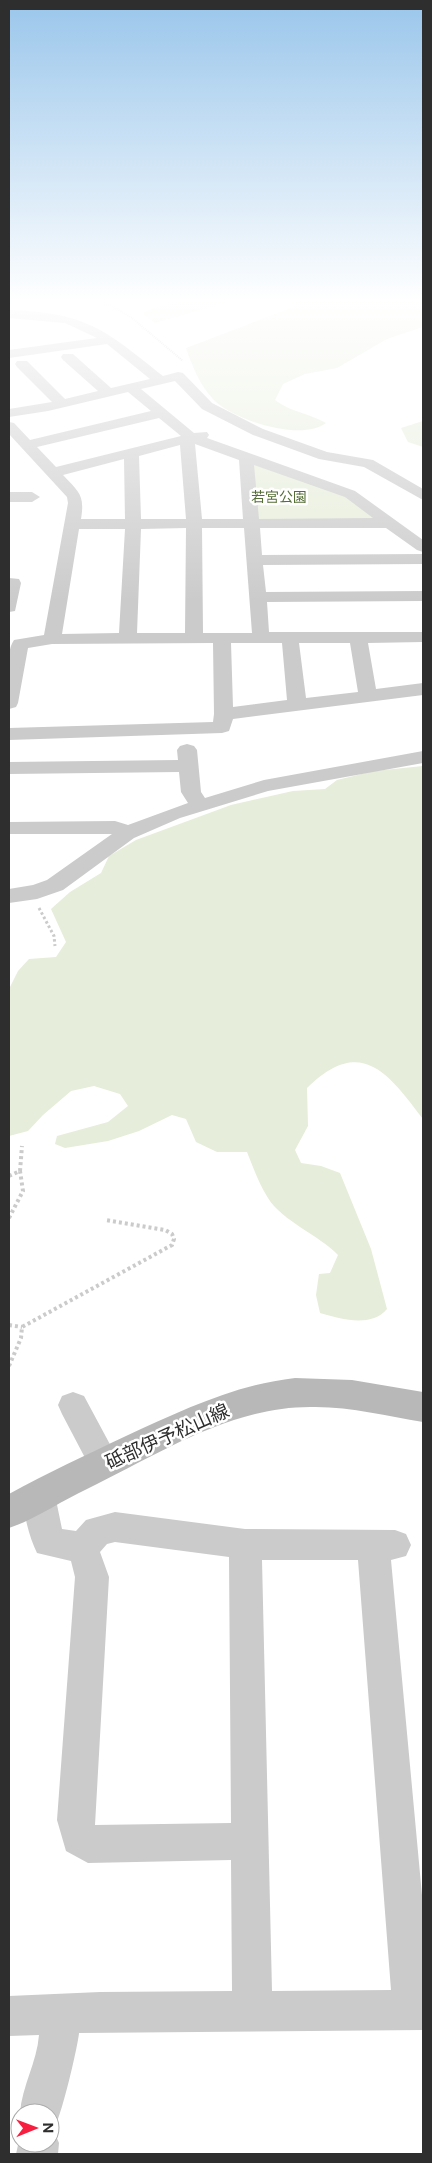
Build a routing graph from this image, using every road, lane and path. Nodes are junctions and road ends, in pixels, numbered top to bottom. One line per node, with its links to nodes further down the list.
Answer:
1 (57, 399): 5 (street)
2 (81, 399): 5 (street)
3 (145, 399): 7 (street)
4 (201, 399): 8 (street)
5 (62, 404): 6 (street)
6 (11, 407)
7 (162, 413): 10 (street); 11 (street)
8 (240, 422): 10 (street); 15 (street)
9 (9, 426): 11 (street)
10 (190, 439): 12 (street); 13 (street); 21 (street)
11 (26, 445): 14 (street)
12 (131, 454): 14 (street); 20 (street)
13 (246, 457): 18 (street); 22 (street)
14 (52, 473): 19 (street)
15 (423, 495)
16 (9, 497): 17 (street)
17 (32, 498)
18 (391, 523): 22 (street); 23 (street)
19 (73, 524): 20 (street); 33 (street)
20 (134, 524): 21 (street); 34 (street)
21 (194, 524): 22 (street); 35 (street)
22 (253, 524): 25 (street)
23 (423, 547)
24 (423, 559): 25 (street)
25 (256, 560): 28 (street)
26 (9, 583): 29 (street)
27 (423, 596): 28 (street)
28 (258, 597): 37 (street)
29 (9, 607)
30 (423, 637): 32 (street)
31 (290, 638): 32 (street); 37 (street); 42 (street)
32 (358, 638): 40 (street)
33 (52, 639): 34 (street); 38 (street)
34 (128, 639): 35 (street)
35 (194, 639): 36 (street)
36 (222, 639): 37 (street); 43 (street)
37 (261, 639)
38 (15, 642): 41 (street)
39 (423, 689): 40 (street)
40 (368, 696): 42 (street)
41 (9, 703)
42 (297, 705): 43 (street)
43 (224, 714): 44 (street)
44 (190, 730): 45 (street); 48 (street)
45 (9, 734)
46 (423, 741): 50 (street)
47 (423, 757): 50 (street)
48 (187, 766): 49 (street); 51 (street)
49 (9, 768)
50 (298, 779): 51 (street)
51 (200, 806): 53 (street)
52 (10, 826): 53 (street)
53 (127, 833): 54 (street)
54 (37, 892): 55 (street); 56 (path)
55 (9, 896)
56 (55, 946)
57 (22, 1146): 58 (path)
58 (20, 1171): 59 (path); 60 (path)
59 (9, 1176)
60 (9, 1218)
61 (106, 1220): 63 (path)
62 (9, 1325): 63 (path)
63 (22, 1327): 64 (path)
64 (9, 1366)
65 (73, 1405): 67 (street)
66 (423, 1407): 67 (main road, 砥部伊予松山線)
67 (104, 1463): 68 (main road, 砥部伊予松山線)
68 (39, 1495): 69 (main road, 砥部伊予松山線); 71 (street)
69 (9, 1512)
70 (245, 1544): 71 (street); 72 (street); 73 (street)
71 (83, 1548): 72 (street)
72 (250, 1841): 74 (street)
73 (418, 2010): 74 (street)
74 (252, 2011): 75 (street)
75 (60, 2014): 76 (street); 77 (street)
76 (9, 2016)
77 (41, 2103)

